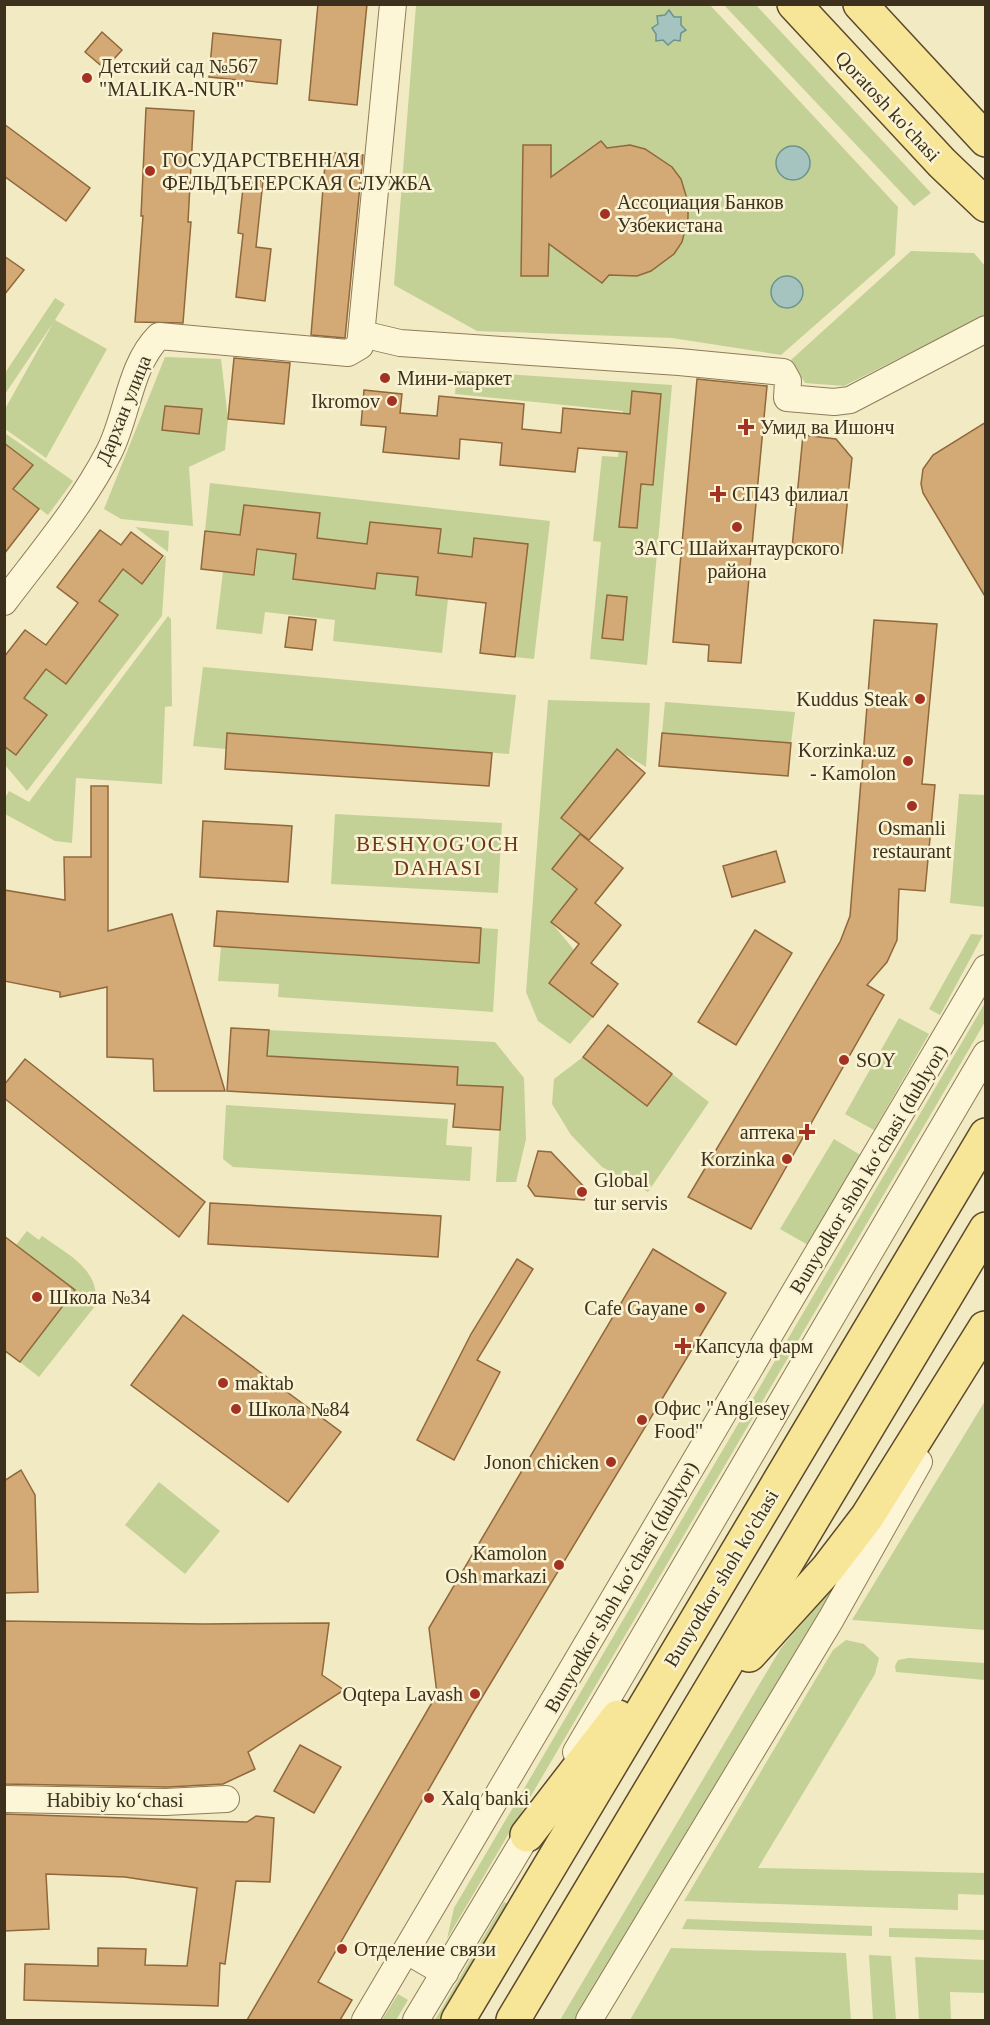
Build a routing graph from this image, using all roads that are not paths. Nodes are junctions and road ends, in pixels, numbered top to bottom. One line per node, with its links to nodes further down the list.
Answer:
1 (393, 4): 7 (street)
2 (794, 4): 5 (main road, Qoratosh ko'chasi)
3 (860, 4): 4 (main road)
4 (986, 140)
5 (986, 206)
6 (986, 329): 7 (street)
7 (362, 334): 8 (street, Дархан улица)
8 (4, 602)
9 (986, 968): 19 (street, Bunyodkor shoh koʻchasi (dublyor))
10 (986, 1054): 18 (street)
11 (986, 1136): 14 (main road, Bunyodkor shoh ko'chasi)
12 (986, 1229): 15 (main road)
13 (985, 1327): 15 (main road); 25 (street)
14 (734, 1557): 18 (main road); 23 (main road, Bunyodkor shoh ko'chasi)
15 (703, 1704): 24 (main road)
16 (226, 1798): 17 (street, Habibiy koʻchasi)
17 (4, 1799)
18 (526, 1835): 20 (street)
19 (407, 1951): 20 (street); 21 (street, Bunyodkor shoh koʻchasi (dublyor))
20 (445, 1972): 22 (street)
21 (365, 2020)
22 (416, 2020)
23 (458, 2020)
24 (513, 2020)
25 (589, 2020)

